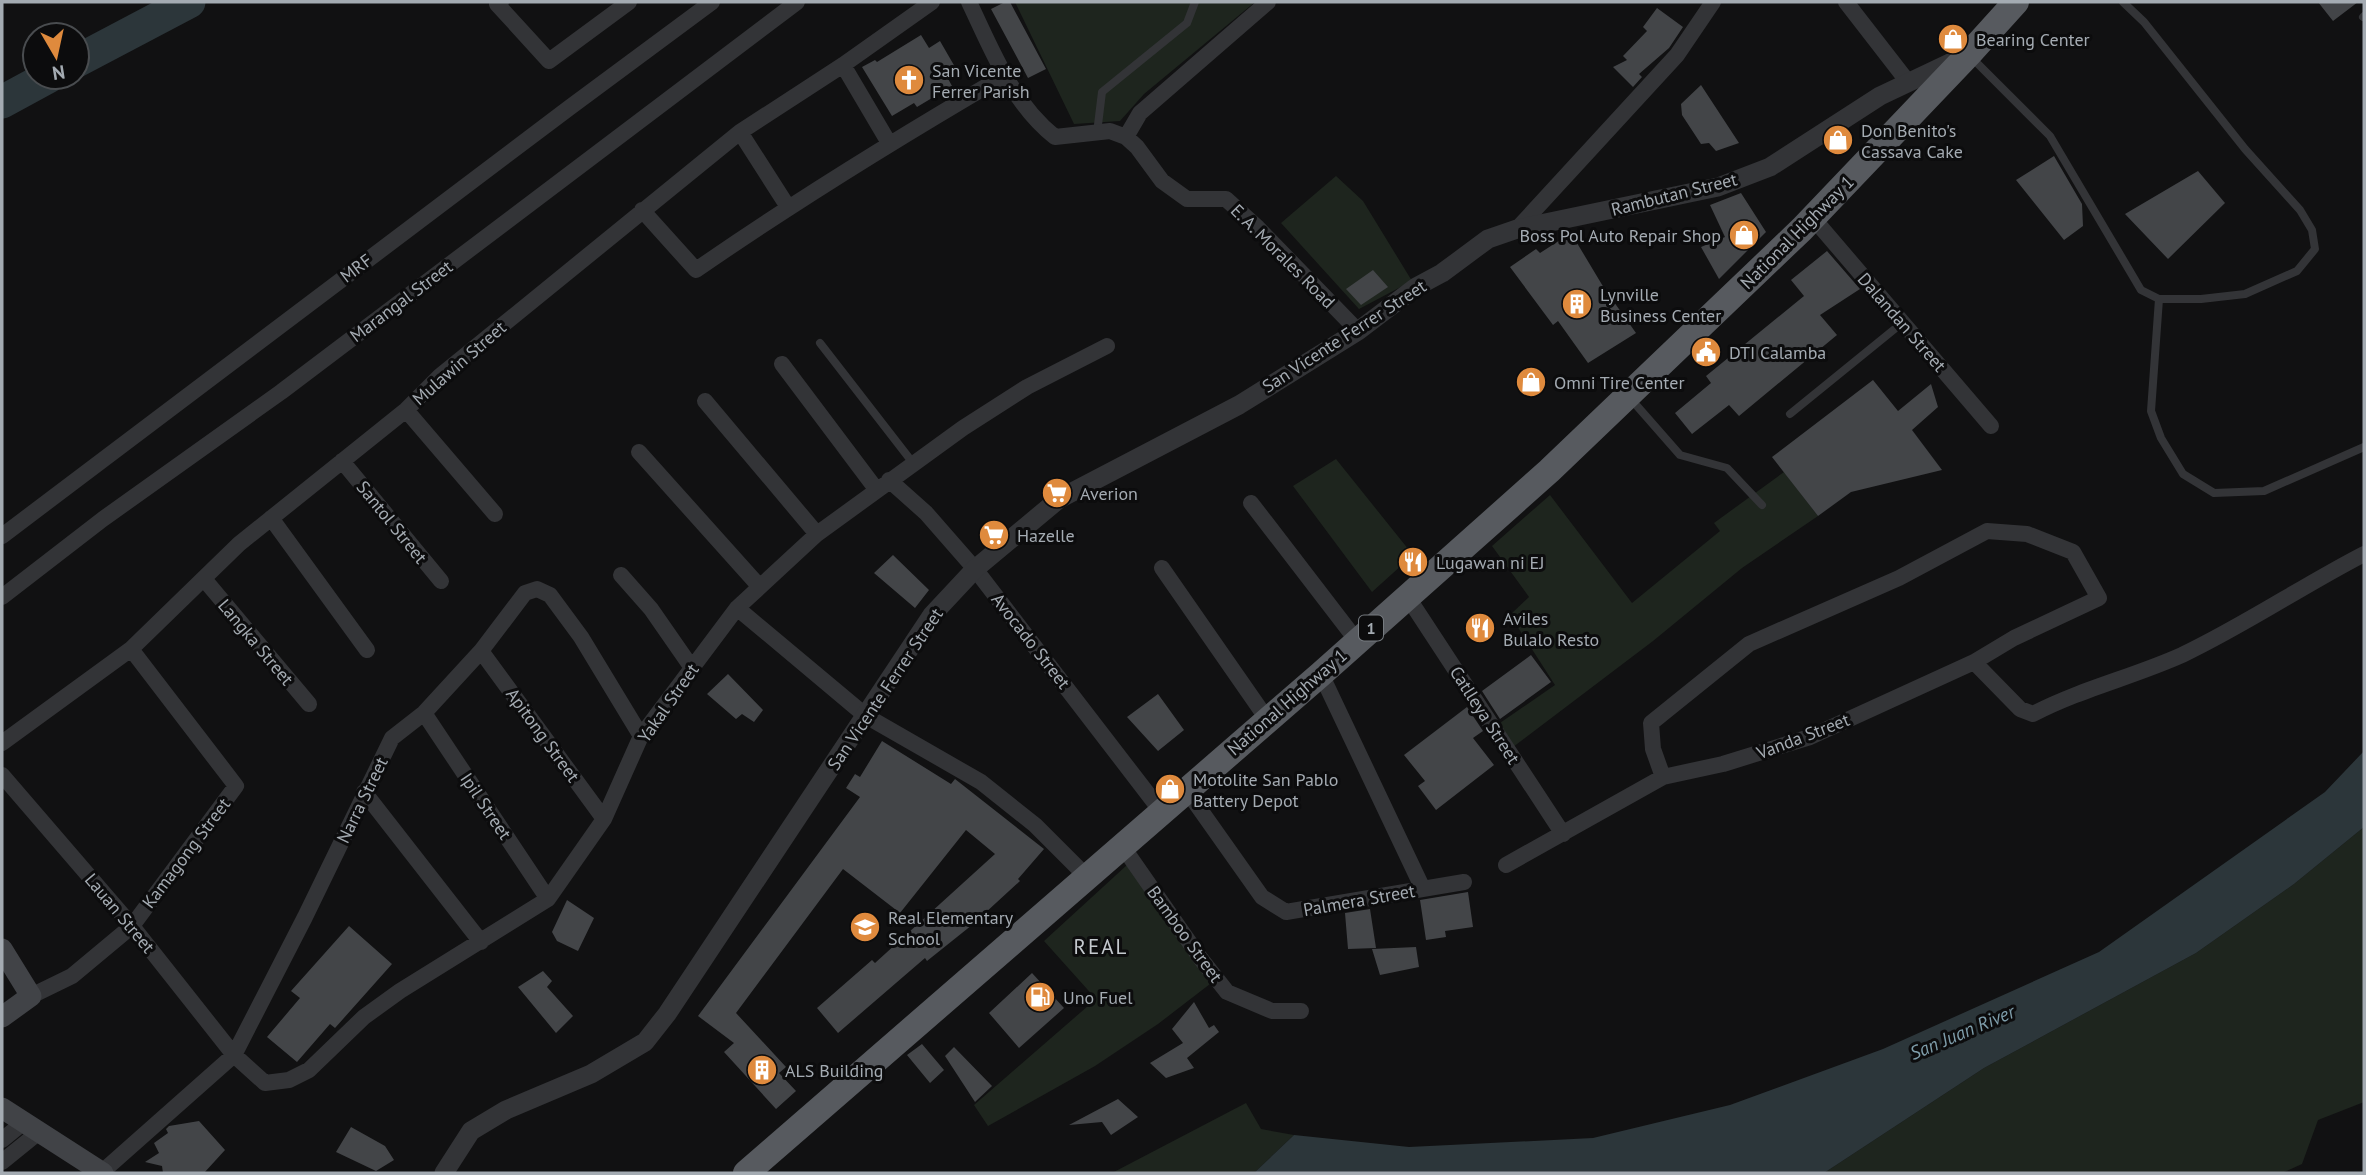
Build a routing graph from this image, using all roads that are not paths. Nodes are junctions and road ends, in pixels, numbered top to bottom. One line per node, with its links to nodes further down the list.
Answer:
1 (500, 2): 2 (street)
2 (629, 2)
3 (712, 2): 46 (street, MRF)
4 (797, 2): 55 (street, Marangal Street)
5 (932, 2): 14 (street, Mulawin Street)
6 (969, 2): 15 (street)
7 (1195, 2): 18 (lane)
8 (1268, 2): 19 (street)
9 (1713, 2): 24 (street, San Vicente Ferrer Street)
10 (1846, 2): 16 (street)
11 (2016, 2): 13 (highway, National Highway 1 / 1)
12 (2123, 2): 25 (lane)
13 (1969, 54): 16 (street, Rambutan Street); 23 (highway, National Highway 1 / 1); 25 (lane)
14 (843, 65): 17 (street, Mulawin Street); 20 (street)
15 (1004, 76): 18 (street); 20 (street)
16 (1908, 82): 24 (street, Rambutan Street)
17 (740, 132): 21 (street); 22 (street, Mulawin Street)
18 (1097, 133): 19 (street)
19 (1126, 137): 27 (street, E. A. Morales Road)
20 (889, 142): 21 (street)
21 (788, 207): 22 (street)
22 (642, 210): 33 (street, Mulawin Street)
23 (1813, 219): 26 (street, Dalandan Street); 31 (highway, National Highway 1 / 1)
24 (1517, 229): 27 (street, San Vicente Ferrer Street)
25 (2159, 299): 36 (lane)
26 (1902, 323): 34 (lane); 35 (street, Dalandan Street)
27 (1358, 331): 49 (street, San Vicente Ferrer Street)
28 (820, 343): 39 (lane)
29 (1107, 346): 39 (street, Yakal Street)
30 (782, 364): 40 (street, Avocado Street)
31 (1628, 396): 42 (lane); 54 (highway, National Highway 1 / 1)
32 (705, 401): 45 (street)
33 (406, 410): 38 (street, Mulawin Street); 43 (street)
34 (1790, 414)
35 (1991, 426)
36 (2364, 447)
37 (639, 452): 53 (street)
38 (342, 461): 44 (street, Mulawin Street); 52 (street, Santol Street)
39 (913, 463): 40 (street, Yakal Street)
40 (883, 485): 45 (street, Yakal Street); 49 (street, Avocado Street)
41 (1251, 503): 57 (street)
42 (1762, 505)
43 (495, 514)
44 (271, 518): 51 (street, Mulawin Street); 59 (street)
45 (817, 534): 53 (street, Yakal Street)
46 (2, 536)
47 (2364, 554): 61 (street)
48 (1162, 568): 67 (street)
49 (975, 569): 66 (street, San Vicente Ferrer Street); 74 (street, Avocado Street)
50 (621, 575): 62 (street)
51 (204, 579): 58 (street, Mulawin Street); 64 (street, Langka Street)
52 (441, 581)
53 (759, 586): 56 (street, Yakal Street)
54 (1407, 596): 57 (highway, National Highway 1 / 1); 76 (street, Catlleya Street)
55 (2, 597)
56 (737, 608): 62 (street, Yakal Street); 66 (street)
57 (1357, 641): 63 (highway, National Highway 1 / 1)
58 (131, 649): 69 (street, Mulawin Street); 83 (street, Kamagong Street)
59 (367, 650)
60 (481, 651): 65 (street, Narra Street); 68 (street, Narra Street); 75 (street, Apitong Street)
61 (1974, 662): 71 (street, Vanda Street); 71 (street, Vanda Street)
62 (692, 668): 68 (street, Yakal Street)
63 (1321, 674): 67 (highway, National Highway 1 / 1); 81 (street)
64 (309, 704)
65 (424, 713): 73 (street, Narra Street); 82 (street, Ipil Street)
66 (866, 716): 79 (street); 95 (street, San Vicente Ferrer Street)
67 (1267, 719): 72 (highway, National Highway 1 / 1)
68 (642, 736): 75 (street, Yakal Street)
69 (2, 743)
70 (2, 775): 83 (street, Lauan Street)
71 (1663, 777): 76 (street, Vanda Street)
72 (1187, 791): 74 (highway, National Highway 1 / 1); 81 (street, Palmera Street)
73 (364, 792): 84 (street); 89 (street, Narra Street)
74 (1161, 811): 77 (highway, National Highway 1 / 1)
75 (604, 820): 82 (street, Yakal Street)
76 (1563, 834): 78 (street, Vanda Street)
77 (1123, 847): 79 (highway, National Highway 1 / 1); 87 (street, Bamboo Street)
78 (1506, 865)
79 (1087, 877): 96 (highway, National Highway 1 / 1)
80 (1464, 882): 81 (street, Palmera Street)
81 (1423, 889)
82 (548, 899): 84 (street, Yakal Street)
83 (131, 926): 86 (street, Kamagong Street); 89 (street, Lauan Street)
84 (481, 942): 89 (street, Yakal Street)
85 (2, 949): 86 (main road)
86 (31, 996): 88 (main road)
87 (1301, 1011)
88 (2, 1017)
89 (234, 1055): 94 (street, Narra Street)
90 (2, 1108): 91 (main road)
91 (32, 1127): 92 (street); 93 (street); 94 (main road)
92 (2, 1140)
93 (2, 1162)
94 (103, 1173)
95 (443, 1173)
96 (746, 1173)

